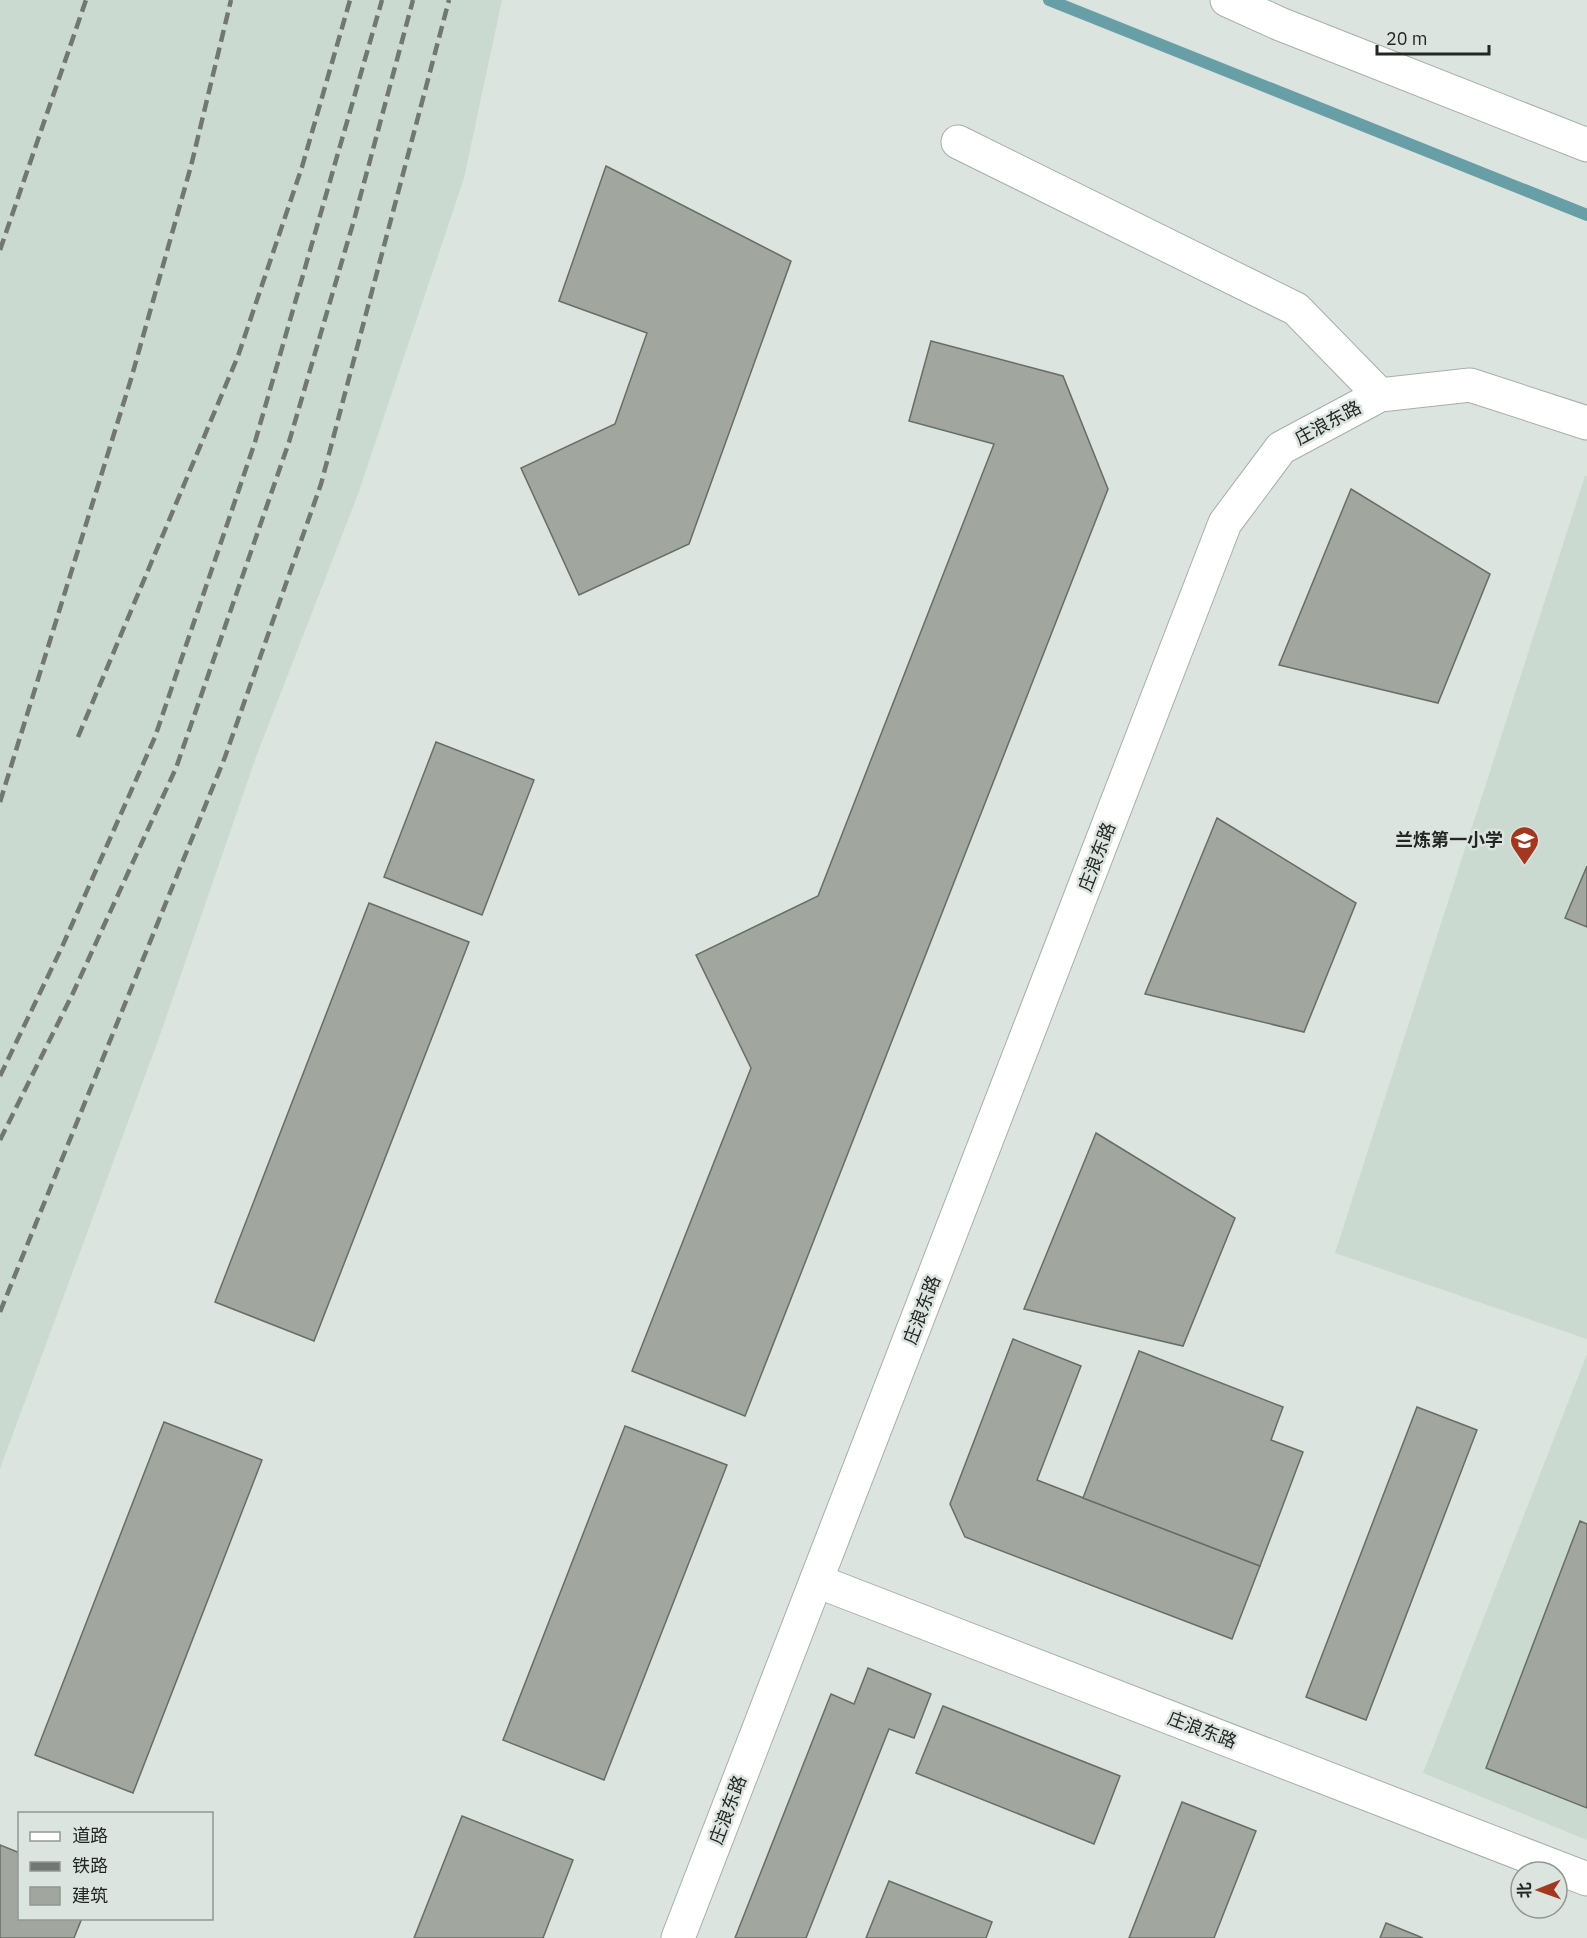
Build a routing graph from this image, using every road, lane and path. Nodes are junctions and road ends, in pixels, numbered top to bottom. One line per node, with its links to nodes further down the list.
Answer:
1 (1227, 0): 3 (street)
2 (958, 142): 4 (street)
3 (1587, 145)
4 (1380, 395): 5 (street, 庄浪东路); 6 (street, 庄浪东路)
5 (1587, 423)
6 (817, 1581): 7 (street, 庄浪东路); 8 (street, 庄浪东路)
7 (1587, 1879)
8 (678, 1938)

